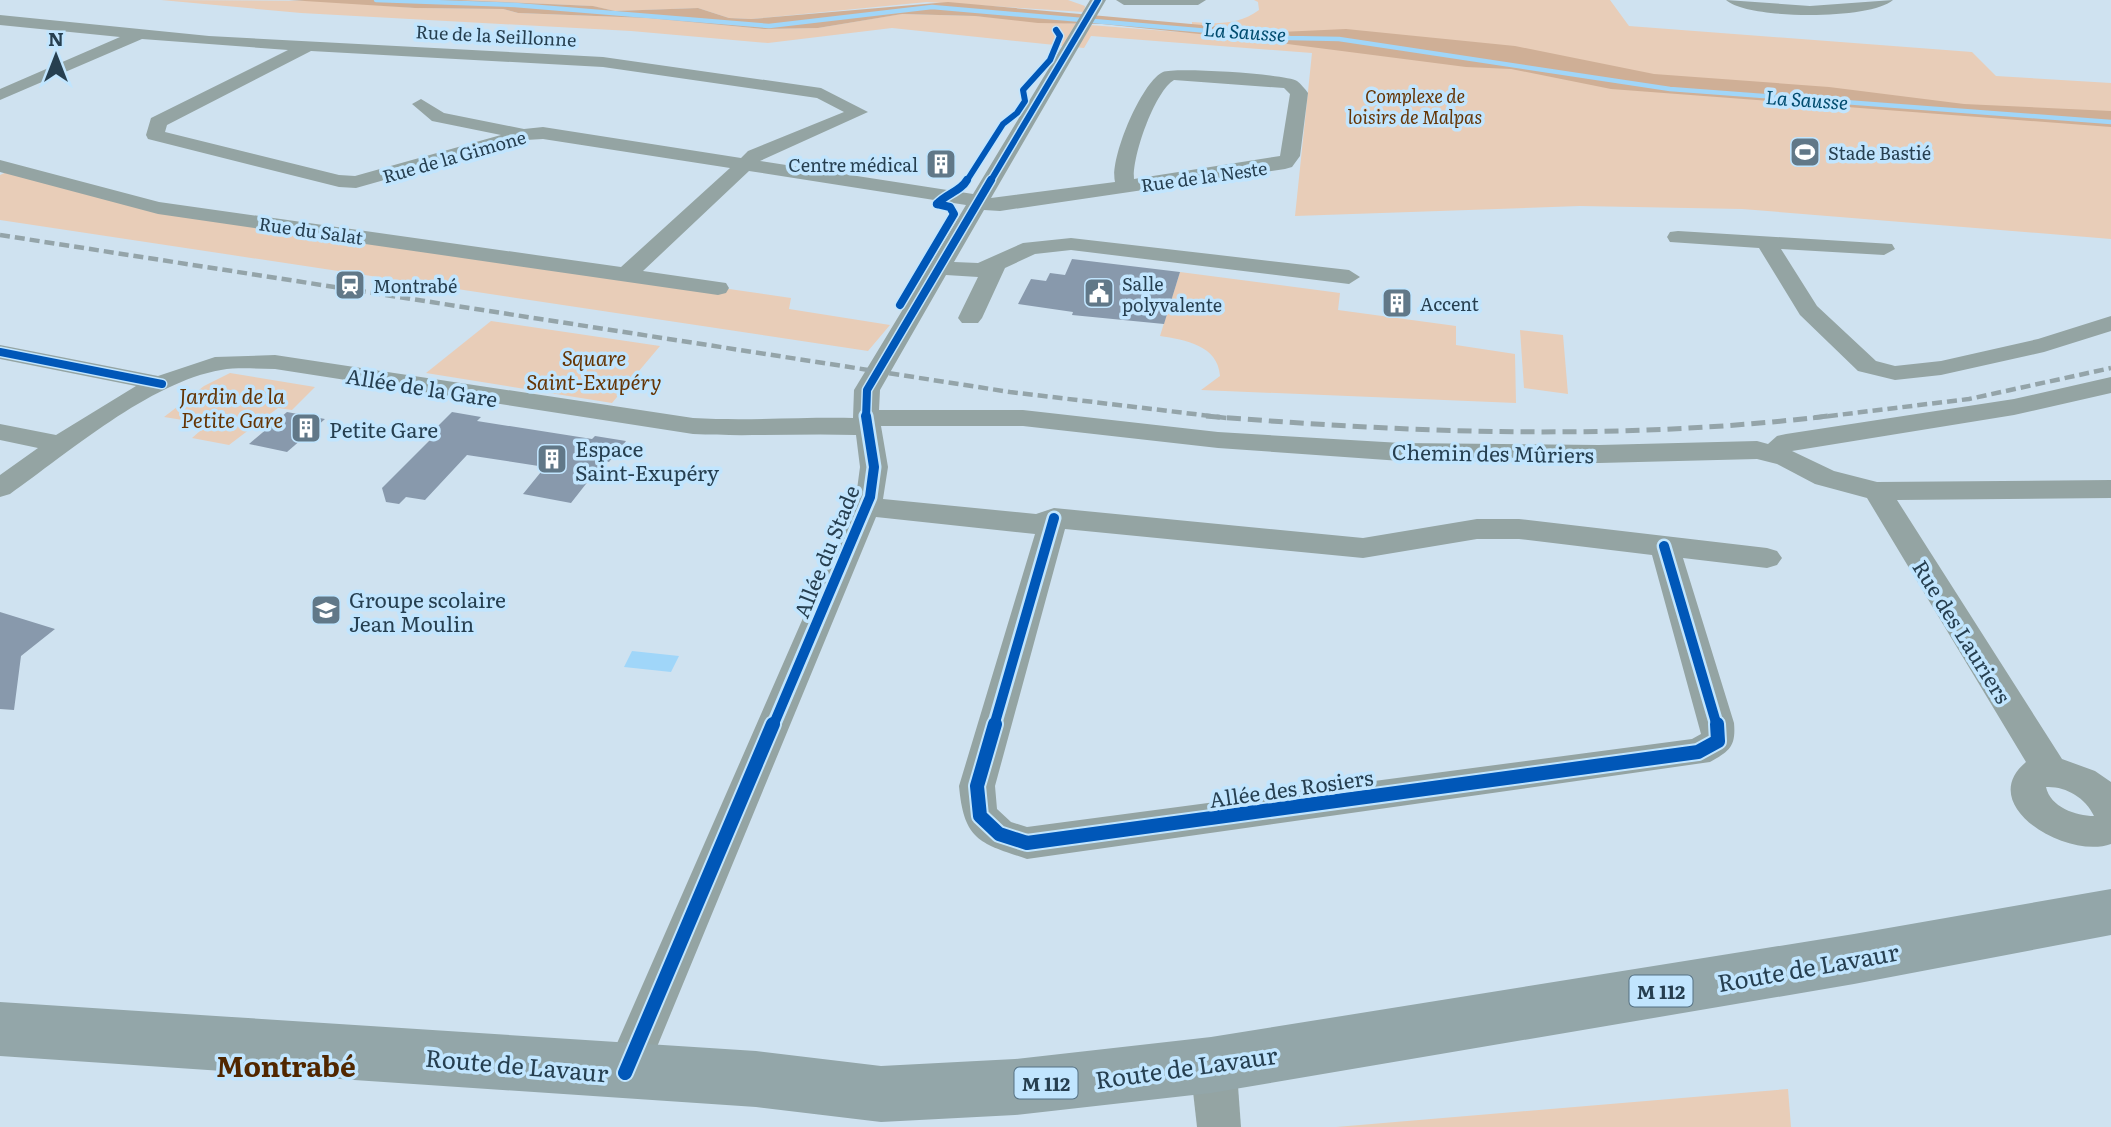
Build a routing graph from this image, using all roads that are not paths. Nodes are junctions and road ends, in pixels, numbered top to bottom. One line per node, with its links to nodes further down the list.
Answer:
1 (1098, 0): 15 (street)
2 (1124, 0): 3 (street)
3 (1198, 0)
4 (1734, 0): 5 (street)
5 (1885, 0)
6 (0, 20): 7 (street, Rue de la Seillonne)
7 (139, 34): 8 (street, Rue de la Seillonne); 9 (street)
8 (309, 46): 11 (street, Rue de la Gimone); 12 (street, Rue de la Seillonne)
9 (0, 95)
10 (421, 104): 11 (street)
11 (525, 134): 12 (street, Rue de la Gimone)
12 (746, 165): 15 (street, Rue de la Gimone); 21 (street)
13 (0, 166): 21 (street, Rue du Salat)
14 (1126, 186): 14 (street, Rue de la Neste); 15 (street, Rue de la Neste)
15 (980, 199): 20 (street)
16 (1678, 237): 17 (street)
17 (1766, 242): 18 (street); 25 (street)
18 (1884, 249)
19 (994, 267): 20 (street); 22 (street); 24 (street)
20 (937, 268): 29 (street)
21 (627, 274): 23 (street, Rue du Salat)
22 (1349, 277)
23 (718, 288)
24 (970, 318)
25 (2111, 323)
26 (0, 352): 27 (street)
27 (163, 384): 29 (street, Allée de la Gare); 31 (street, Allée de la Gare)
28 (2111, 386): 32 (street)
29 (867, 416): 32 (street, Chemin des Mûriers); 36 (street, Allée du Stade)
30 (0, 432): 31 (street)
31 (62, 445): 33 (street, Allée de la Gare)
32 (1774, 453): 35 (street)
33 (0, 488)
34 (2111, 489): 35 (street)
35 (1877, 491): 40 (street, Rue des Lauriers)
36 (869, 498): 37 (street); 46 (street, Allée du Stade)
37 (1054, 518): 38 (street); 38 (street, Allée des Rosiers)
38 (1664, 546): 39 (street)
39 (1767, 558)
40 (2050, 771): 41 (street); 42 (street)
41 (2111, 814)
42 (2111, 822)
43 (2111, 912): 45 (main road, Route de Lavaur / M 112)
44 (0, 1029): 46 (main road, Route de Lavaur / M 112)
45 (1211, 1065): 46 (main road, Route de Lavaur / M 112); 47 (street)
46 (625, 1073)
47 (1219, 1127)

